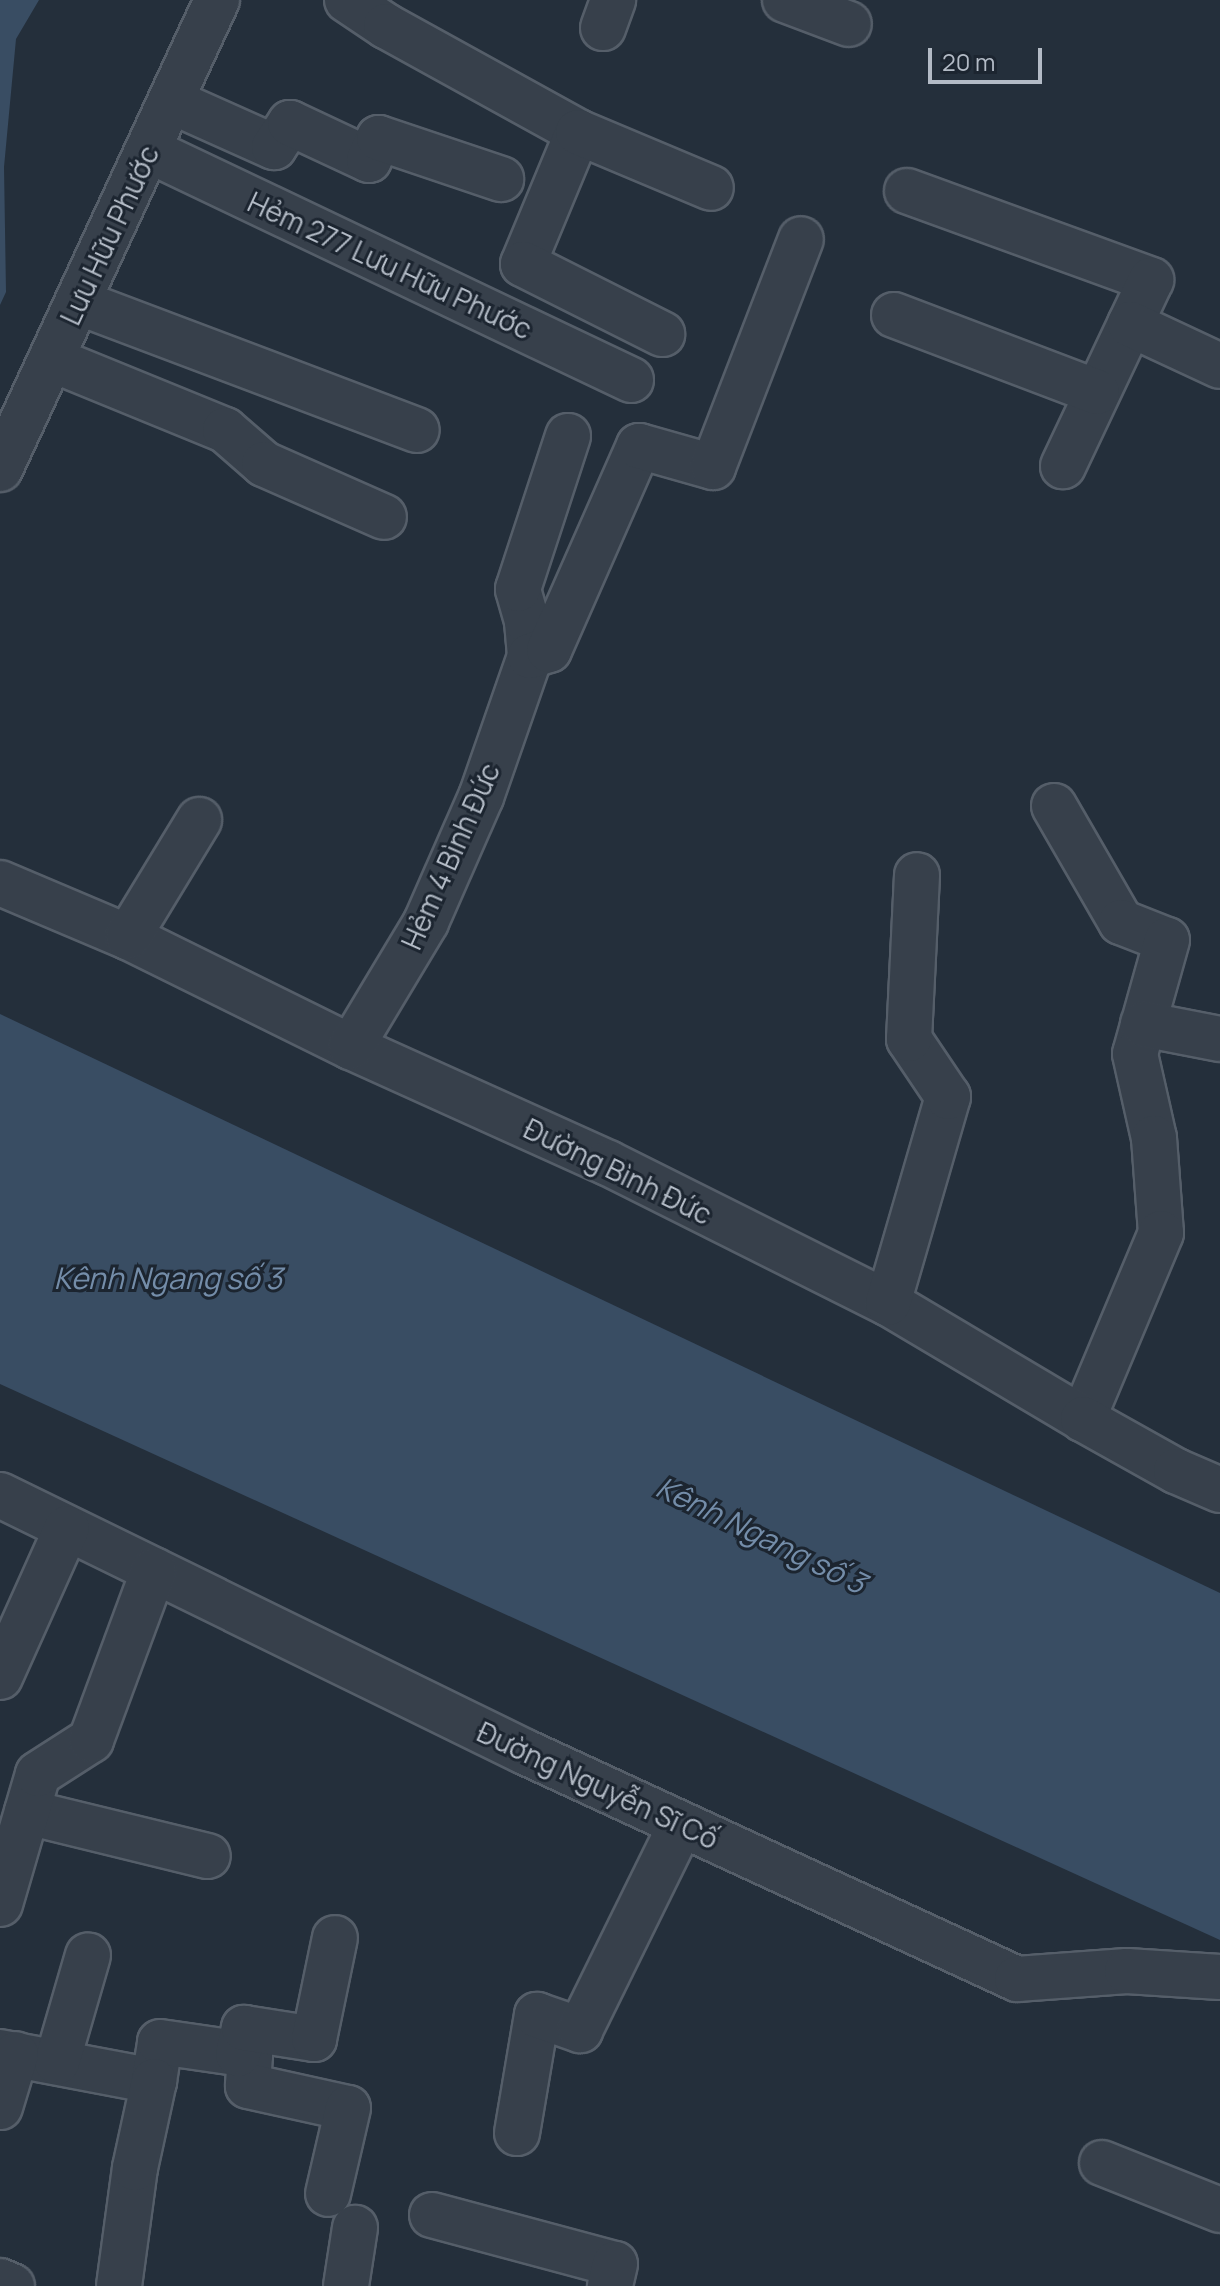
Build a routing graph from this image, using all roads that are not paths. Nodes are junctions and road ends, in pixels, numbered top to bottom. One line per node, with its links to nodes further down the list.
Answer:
1 (217, 0): 5 (street, Lưu Hữu Phước)
2 (347, 0): 6 (street)
3 (785, 0): 4 (street)
4 (849, 24)
5 (171, 101): 7 (street, Lưu Hữu Phước); 8 (street)
6 (578, 132): 9 (street); 15 (street)
7 (148, 150): 12 (street, Lưu Hữu Phước); 18 (street, Hẻm 277 Lưu Hữu Phước)
8 (501, 179)
9 (711, 188)
10 (907, 191): 14 (street)
11 (801, 239): 25 (street, Hẻm 4 Bình Đức)
12 (78, 302): 16 (street, Lưu Hữu Phước); 20 (street)
13 (894, 315): 19 (street)
14 (1130, 324): 17 (street); 19 (street)
15 (662, 334)
16 (51, 359): 23 (street, Lưu Hữu Phước); 24 (street)
17 (1220, 366)
18 (631, 380)
19 (1097, 392): 22 (street)
20 (417, 430)
21 (568, 436): 25 (street, Hẻm 4 Bình Đức)
22 (1063, 466)
23 (0, 469)
24 (384, 517)
25 (530, 656): 33 (street, Hẻm 4 Bình Đức)
26 (1054, 806): 31 (street)
27 (199, 820): 30 (street)
28 (917, 875): 34 (street)
29 (0, 883): 30 (street, Đường Bình Đức)
30 (128, 937): 33 (street, Đường Bình Đức)
31 (1143, 1024): 32 (street); 35 (street)
32 (1220, 1039)
33 (351, 1047): 34 (street, Đường Bình Đức)
34 (888, 1303): 35 (street, Đường Bình Đức)
35 (1083, 1419): 36 (street, Đường Bình Đức)
36 (1220, 1490)
37 (0, 1495): 38 (street, Đường Nguyễn Sĩ Cố)
38 (67, 1528): 39 (street, Đường Nguyễn Sĩ Cố); 40 (street)
39 (154, 1570): 41 (street); 42 (street, Đường Nguyễn Sĩ Cố)
40 (0, 1677)
41 (27, 1812): 43 (street); 44 (street)
42 (681, 1825): 47 (street, Đường Nguyễn Sĩ Cố); 52 (street)
43 (208, 1856)
44 (0, 1904)
45 (335, 1938): 48 (street)
46 (88, 1955): 49 (street)
47 (1220, 1977)
48 (238, 2054): 50 (street); 54 (street)
49 (24, 2056): 50 (street); 51 (street)
50 (154, 2081): 60 (street)
51 (0, 2107)
52 (517, 2133)
53 (1102, 2163): 55 (street)
54 (328, 2194)
55 (1220, 2210)
56 (432, 2215): 62 (street)
57 (355, 2228): 61 (street)
58 (0, 2281): 59 (street)
59 (12, 2286)
60 (119, 2286)
61 (346, 2286)
62 (610, 2286)

